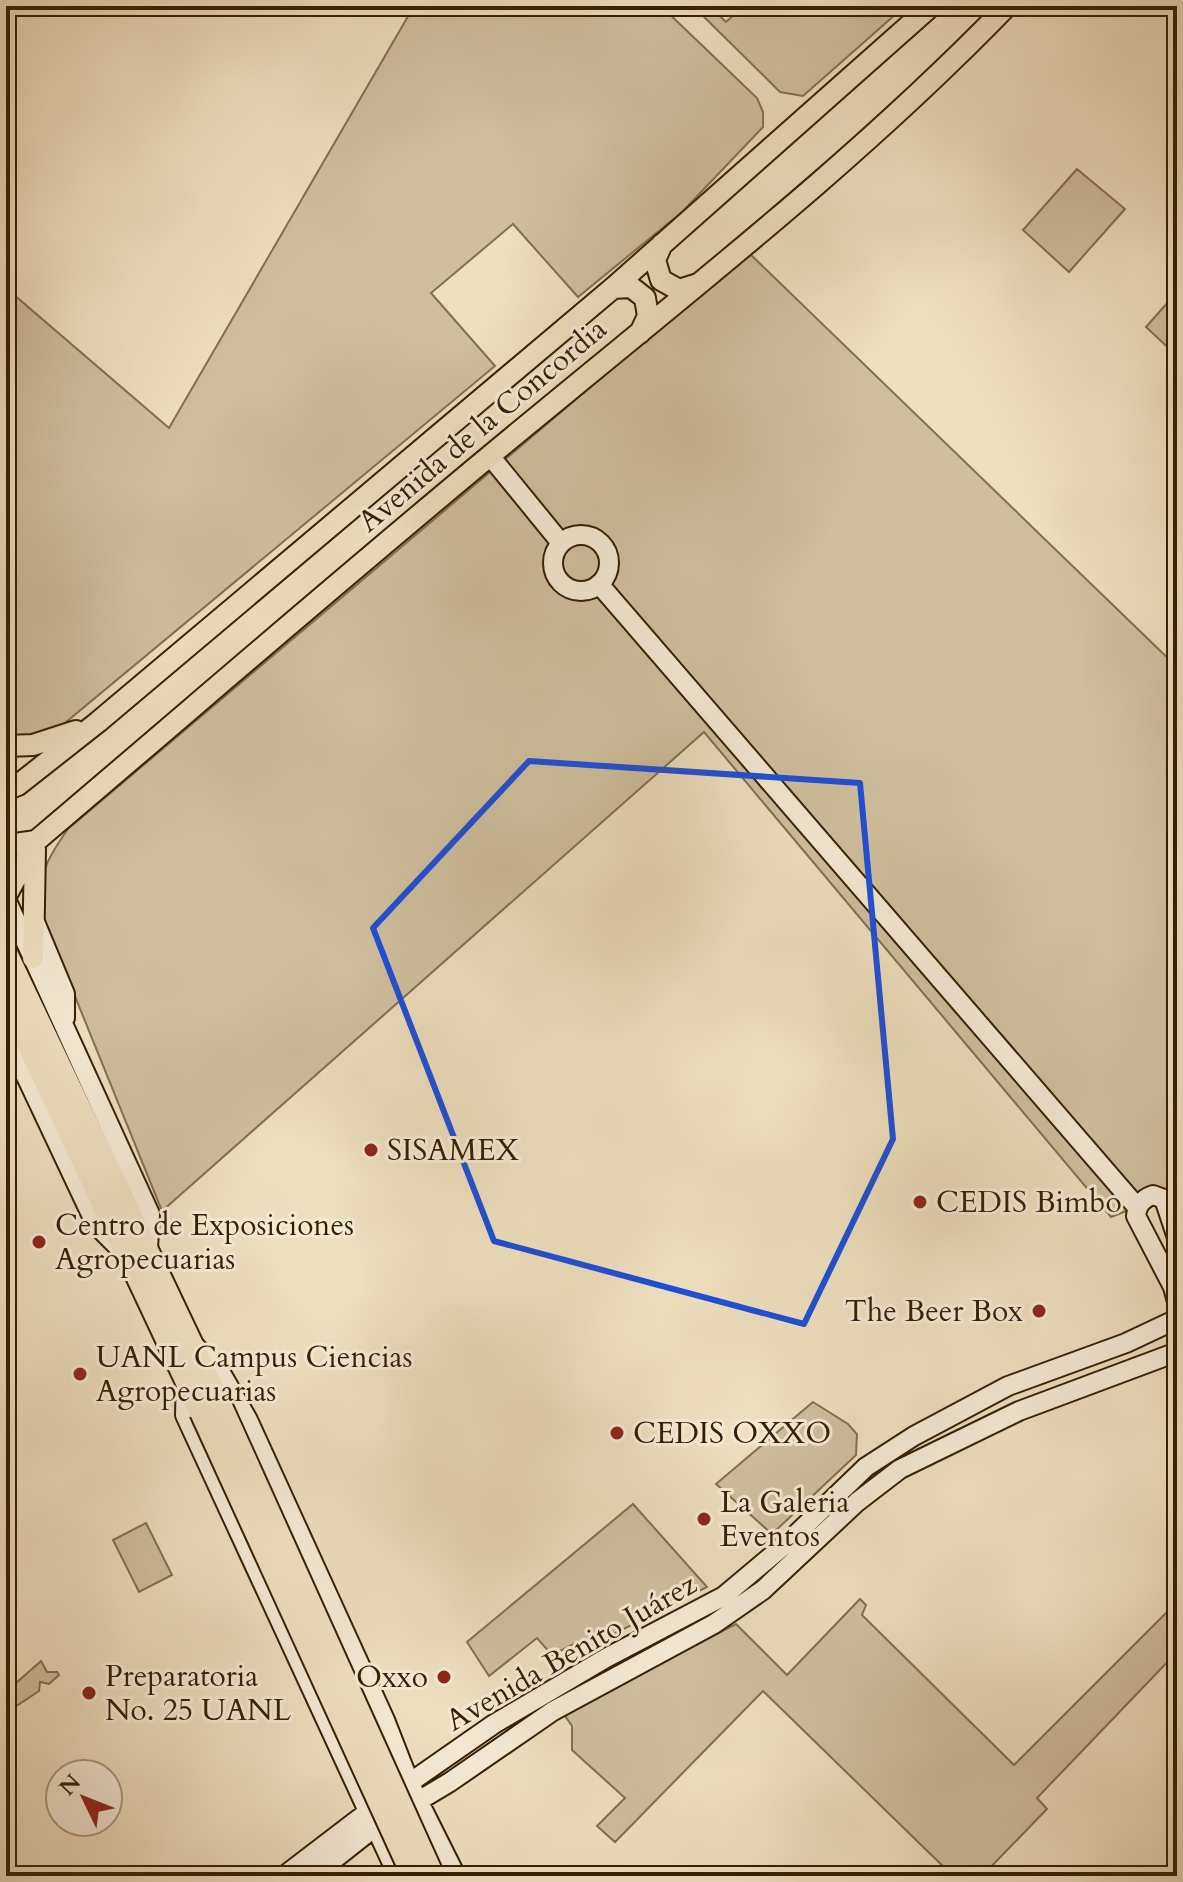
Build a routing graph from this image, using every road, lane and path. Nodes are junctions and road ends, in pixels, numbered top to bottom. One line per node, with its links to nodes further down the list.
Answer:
1 (931, 6): 3 (main road, Avenida de la Concordia)
2 (1007, 6): 4 (main road, Avenida de la Concordia)
3 (664, 241): 4 (main road); 5 (main road, Avenida de la Concordia)
4 (702, 283): 6 (main road, Avenida de la Concordia)
5 (613, 288): 6 (main road); 10 (main road, Avenida de la Concordia)
6 (640, 333): 7 (main road, Avenida de la Concordia)
7 (490, 456): 8 (street); 14 (main road, Avenida de la Concordia)
8 (561, 543): 9 (street); 9 (street)
9 (599, 584): 22 (street)
10 (98, 722): 11 (main road); 12 (main road, Avenida de la Concordia)
11 (6, 746)
12 (10, 793)
13 (6, 839): 14 (main road)
14 (36, 841): 15 (main road, Avenida de la Concordia); 16 (main road)
15 (6, 898): 18 (street)
16 (35, 922): 18 (main road); 20 (street)
17 (6, 951): 18 (street); 23 (highway)
18 (33, 958): 20 (street)
19 (6, 997): 23 (highway)
20 (65, 1025): 25 (street)
21 (6, 1034): 25 (street)
22 (1137, 1207): 24 (street); 26 (street)
23 (126, 1224): 25 (highway)
24 (1177, 1238)
25 (139, 1252): 28 (highway); 32 (highway)
26 (1177, 1302)
27 (1177, 1319): 29 (street, Avenida Benito Juárez)
28 (191, 1342): 33 (highway); 41 (street)
29 (1126, 1343): 31 (street); 34 (street, Avenida Benito Juárez)
30 (1175, 1354): 31 (street, Avenida Benito Juárez)
31 (1135, 1368): 35 (street, Avenida Benito Juárez)
32 (186, 1378): 33 (highway); 43 (street)
33 (211, 1408): 47 (highway, bridge); 51 (highway, bridge)
34 (887, 1452): 35 (street); 36 (street, Avenida Benito Juárez)
35 (900, 1469): 38 (street, Avenida Benito Juárez)
36 (568, 1683): 37 (street, Avenida Benito Juárez); 38 (street)
37 (528, 1705): 38 (street); 39 (street, Avenida Benito Juárez)
38 (553, 1711): 40 (street, Avenida Benito Juárez)
39 (488, 1728): 40 (street); 42 (street, Avenida Benito Juárez)
40 (491, 1753): 45 (street, Avenida Benito Juárez)
41 (398, 1754): 42 (street); 43 (street); 44 (street)
42 (441, 1762): 44 (street, Avenida Benito Juárez)
43 (353, 1780): 46 (street)
44 (410, 1784): 45 (street); 46 (street, Avenida Benito Juárez)
45 (419, 1801): 46 (street, Avenida Benito Juárez); 47 (street)
46 (372, 1819): 48 (street, Avenida Benito Juárez); 49 (street, Avenida Benito Juárez); 50 (street)
47 (447, 1874): 51 (street)
48 (284, 1876)
49 (313, 1876)
50 (398, 1876)
51 (412, 1876)

